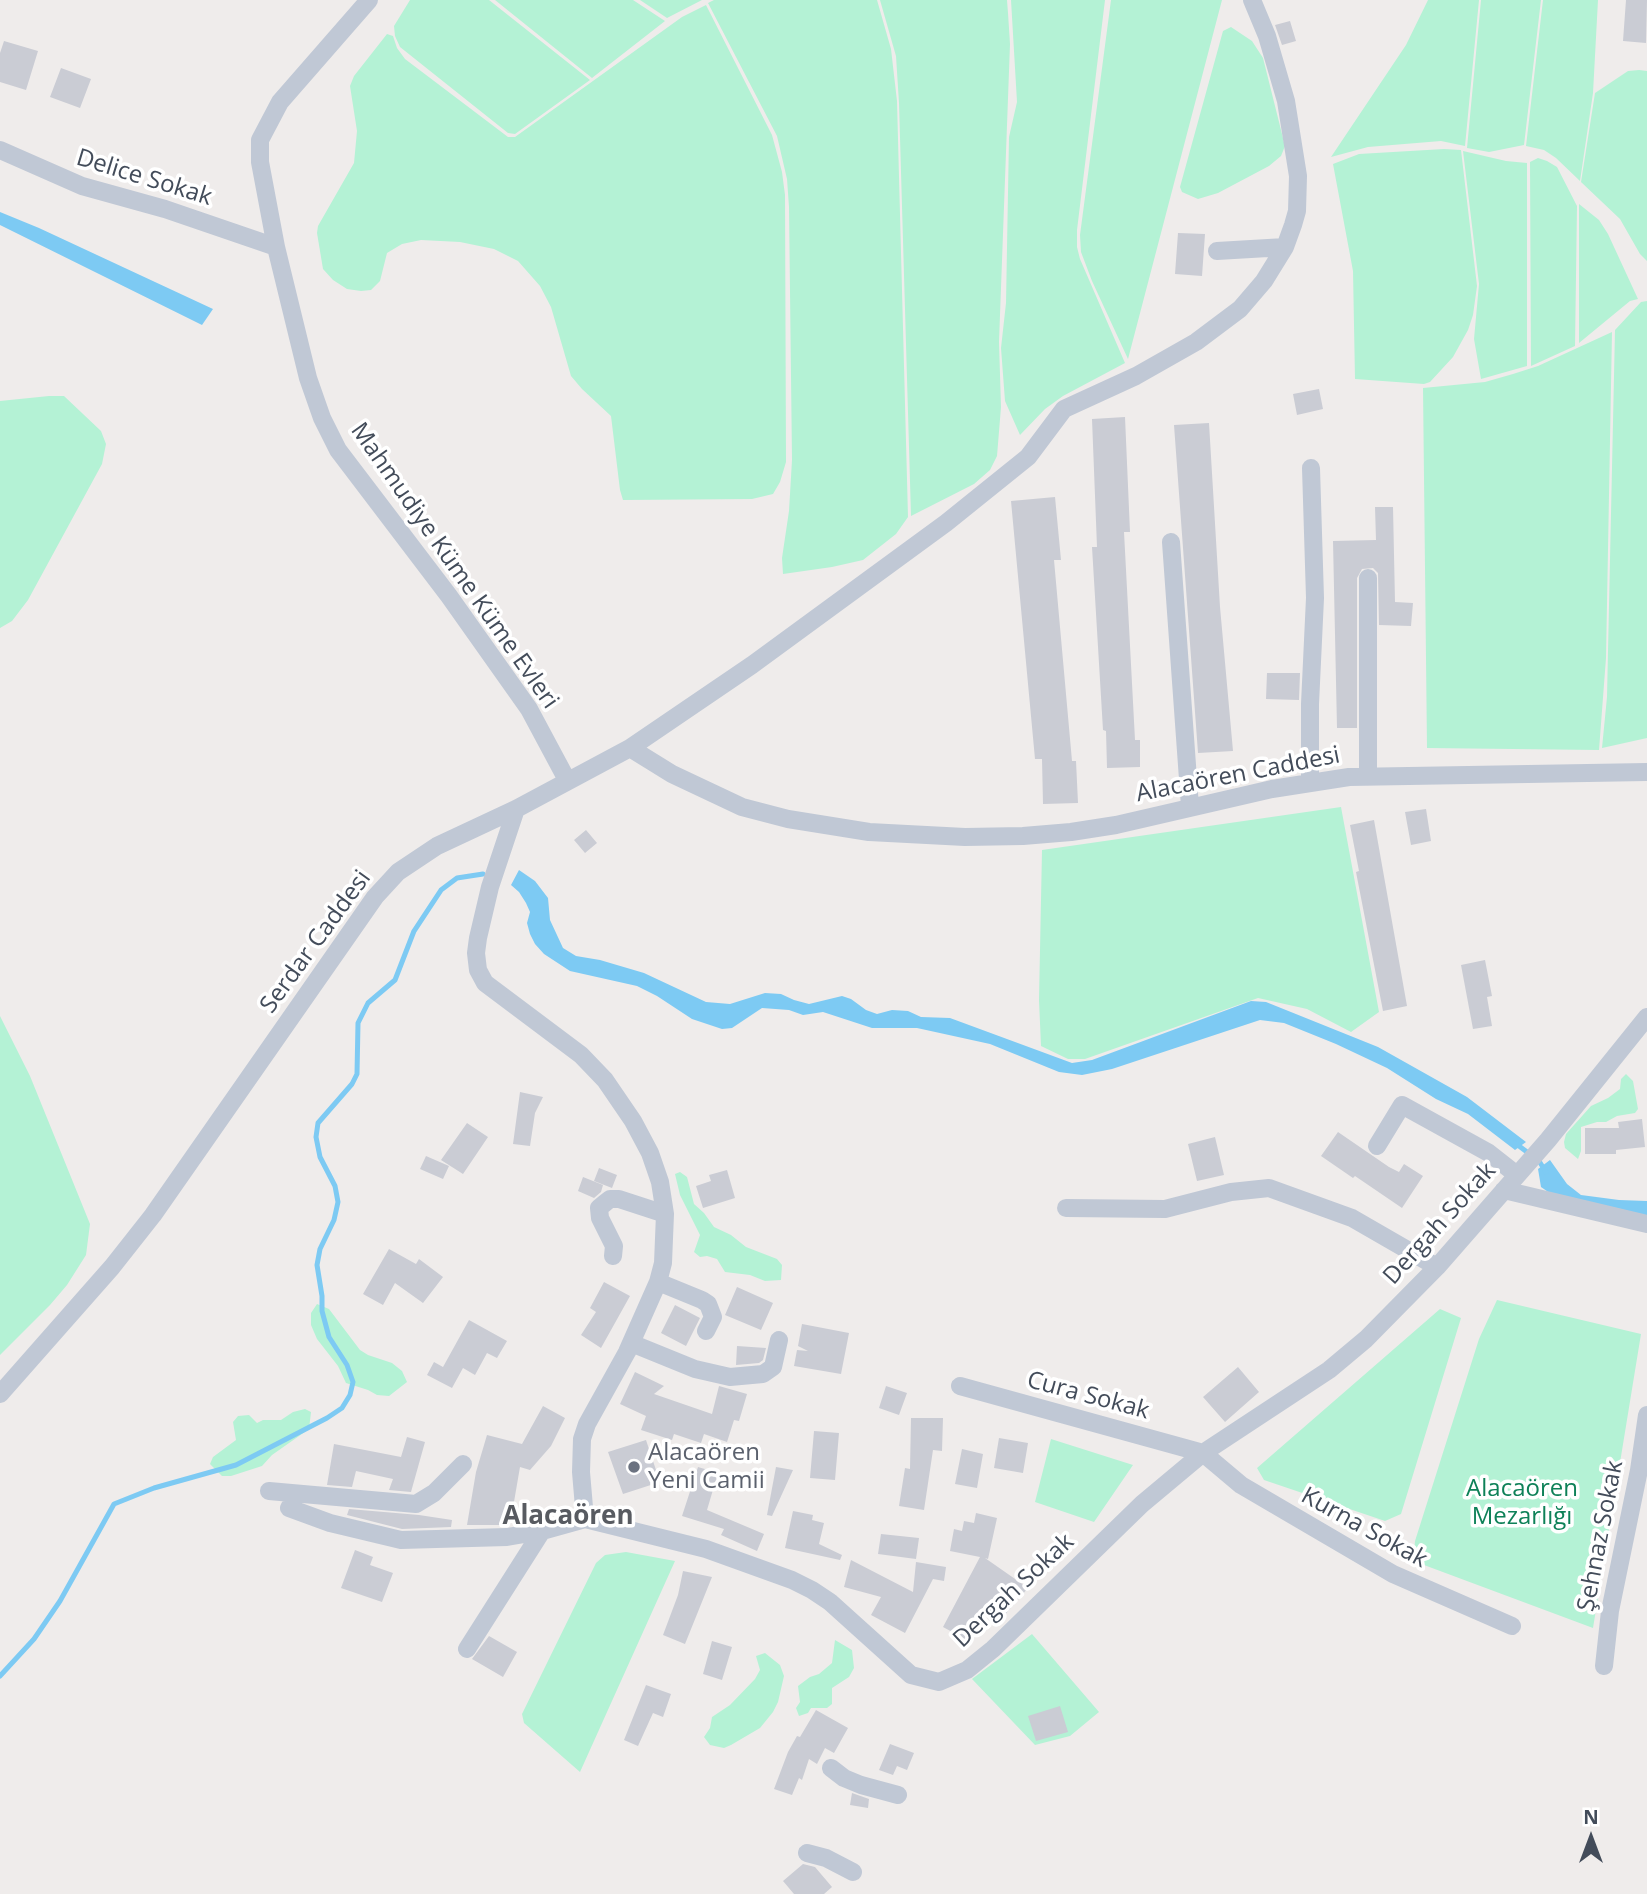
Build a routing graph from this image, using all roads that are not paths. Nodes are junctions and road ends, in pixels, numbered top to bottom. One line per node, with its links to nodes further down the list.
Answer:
1 (369, 0): 4 (street, Mahmudiye Küme Küme Evleri)
2 (1252, 0): 5 (street, Serdar Caddesi)
3 (0, 150): 4 (street, Delice Sokak)
4 (276, 247): 13 (street, Mahmudiye Küme Küme Evleri)
5 (1285, 247): 6 (street); 10 (street, Serdar Caddesi)
6 (1217, 251)
7 (1311, 468): 14 (street)
8 (1171, 542): 15 (street)
9 (1368, 578): 12 (street)
10 (630, 748): 13 (street, Serdar Caddesi); 15 (street, Alacaören Caddesi)
11 (1647, 772): 12 (street, Alacaören Caddesi)
12 (1368, 776): 14 (street, Alacaören Caddesi)
13 (567, 780): 16 (street, Serdar Caddesi)
14 (1310, 783): 15 (street, Alacaören Caddesi)
15 (1190, 807)
16 (516, 809): 22 (street); 31 (street, Serdar Caddesi)
17 (1647, 1017): 19 (street, Dergah Sokak)
18 (1377, 1146): 19 (street)
19 (1519, 1172): 20 (street, Dergah Sokak)
20 (1504, 1190): 23 (street); 25 (street, Dergah Sokak)
21 (1066, 1208): 25 (street)
22 (665, 1214): 24 (street); 26 (street)
23 (1647, 1224)
24 (613, 1256)
25 (1437, 1267): 33 (street, Dergah Sokak)
26 (658, 1282): 27 (street); 29 (street)
27 (706, 1331)
28 (779, 1340): 29 (street)
29 (631, 1343): 38 (street)
30 (960, 1386): 33 (street, Cura Sokak)
31 (0, 1394)
32 (1647, 1415): 35 (street, Şehnaz Sokak)
33 (1203, 1453): 38 (street, Dergah Sokak); 40 (street, Kurna Sokak)
34 (463, 1464): 36 (street)
35 (1643, 1471): 42 (street, Şehnaz Sokak)
36 (270, 1491)
37 (289, 1508): 39 (street, Dergah Sokak)
38 (585, 1519): 39 (street, Dergah Sokak)
39 (542, 1531): 41 (street)
40 (1512, 1626)
41 (467, 1649)
42 (1604, 1666)
43 (831, 1768): 44 (street)
44 (898, 1796)
45 (807, 1853): 46 (street)
46 (853, 1872)

